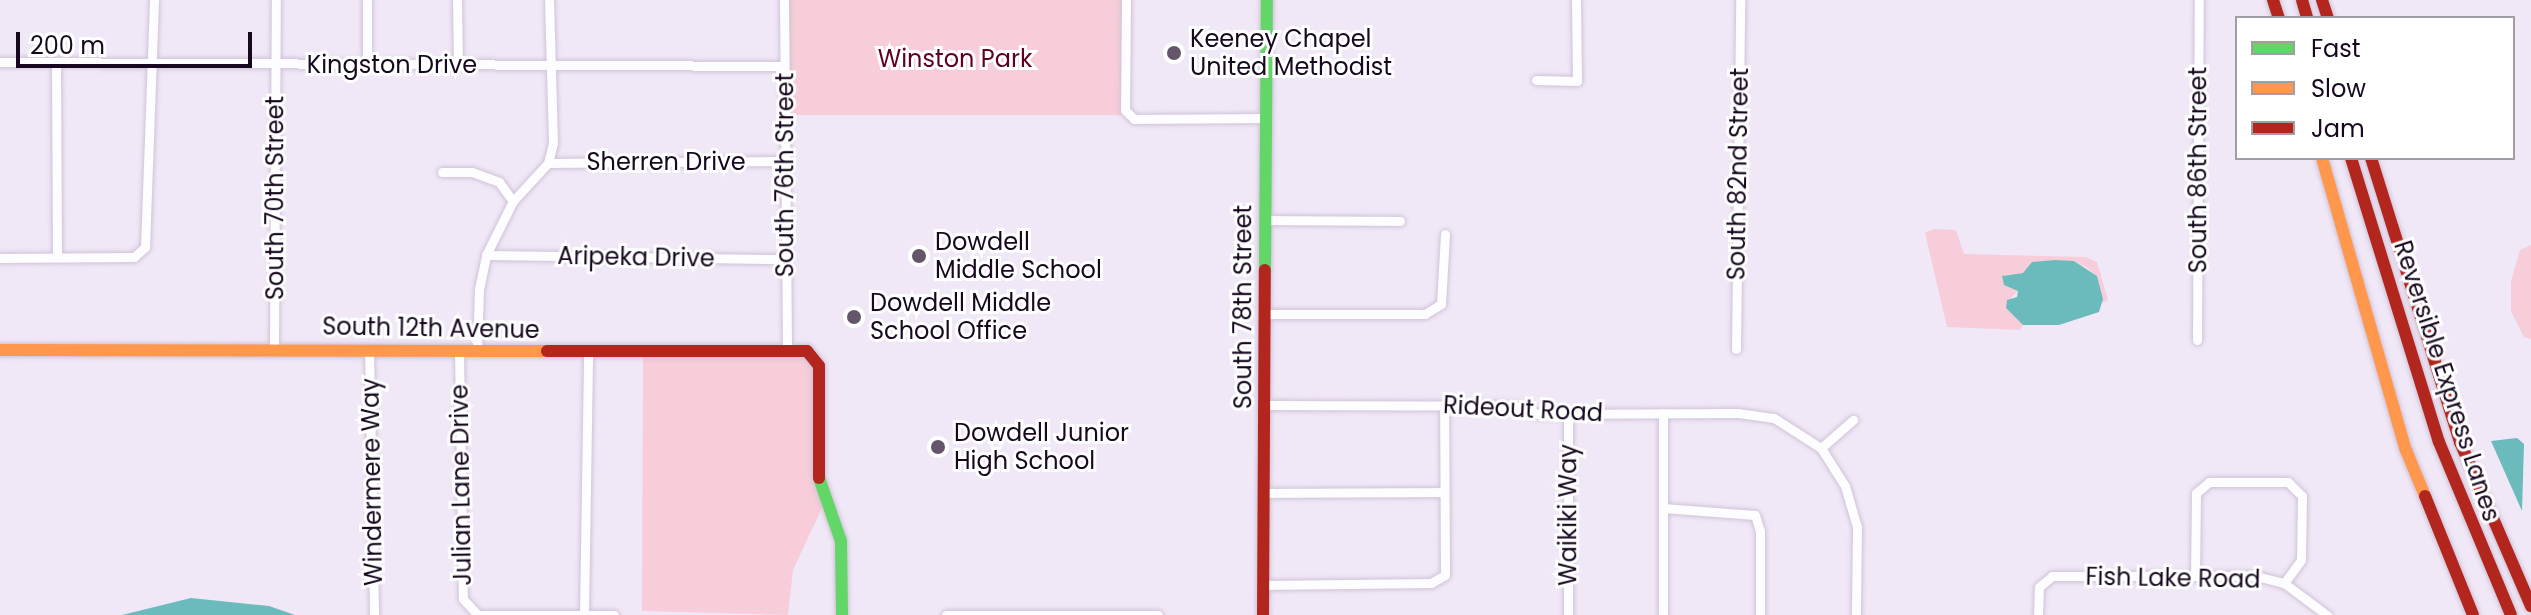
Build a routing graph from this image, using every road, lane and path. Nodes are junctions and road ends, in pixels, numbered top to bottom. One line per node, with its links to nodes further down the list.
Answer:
1 (154, 0): 14 (street)
2 (276, 0): 15 (street, South 70th Street)
3 (367, 0): 16 (street)
4 (457, 0): 17 (street)
5 (549, 0): 19 (street)
6 (784, 0): 18 (street, South 76th Street)
7 (1126, 0): 21 (street)
8 (1267, 0): 21 (main road, South 78th Street)
9 (1576, 0): 20 (street)
10 (1740, 0): 39 (street, South 82nd Street)
11 (2199, 0): 37 (street, South 86th Street)
12 (0, 62): 13 (street, Kingston Drive)
13 (56, 62): 14 (street, Kingston Drive); 33 (street)
14 (155, 62): 15 (street, Kingston Drive); 33 (street)
15 (276, 64): 16 (street, Kingston Drive); 38 (street, South 70th Street)
16 (367, 64): 17 (street, Kingston Drive)
17 (458, 64): 19 (street, Kingston Drive)
18 (784, 66): 19 (street, Kingston Drive); 25 (street, South 76th Street)
19 (552, 67): 26 (street)
20 (1536, 80)
21 (1265, 118): 29 (main road, South 78th Street)
22 (2323, 160): 55 (main road)
23 (2352, 160): 76 (main road, Reversible Express Lanes)
24 (2372, 160): 59 (main road)
25 (784, 161): 26 (street, Sherren Drive); 35 (street, South 76th Street)
26 (548, 163): 28 (street)
27 (442, 172): 28 (street)
28 (513, 201): 32 (street)
29 (1266, 220): 30 (street); 36 (main road, South 78th Street)
30 (1400, 221)
31 (1445, 234): 36 (street)
32 (486, 255): 35 (street, Aripeka Drive); 43 (street)
33 (57, 257): 34 (street)
34 (0, 258)
35 (785, 259): 44 (street, South 76th Street)
36 (1266, 314): 46 (main road, South 78th Street)
37 (2197, 340)
38 (274, 348): 40 (main road, South 12th Avenue); 41 (main road, South 12th Avenue)
39 (1736, 349)
40 (0, 350)
41 (369, 350): 42 (main road, South 12th Avenue); 60 (street, Windermere Way)
42 (459, 350): 43 (main road, South 12th Avenue); 61 (street, Julian Lane Drive)
43 (477, 350): 45 (main road, South 12th Avenue)
44 (787, 351): 45 (main road, South 12th Avenue); 64 (main road, South 12th Avenue)
45 (588, 352): 62 (street)
46 (1265, 405): 47 (street, Rideout Road); 53 (main road, South 78th Street)
47 (1444, 405): 49 (street, Rideout Road); 52 (street)
48 (1663, 413): 49 (street, Rideout Road); 51 (street, Rideout Road); 54 (street)
49 (1568, 414): 68 (street, Waikiki Way)
50 (1853, 420): 51 (street)
51 (1821, 448): 71 (street)
52 (1444, 492): 53 (street); 58 (street)
53 (1263, 493): 58 (main road, South 78th Street)
54 (1663, 508): 69 (street); 70 (street)
55 (2448, 557): 74 (main road); 75 (main road)
56 (2195, 576): 57 (street, Fish Lake Road); 57 (street); 72 (street, Fish Lake Road)
57 (2284, 583): 73 (street, Fish Lake Road)
58 (1263, 585): 67 (main road, South 78th Street)
59 (2531, 606)
60 (374, 615)
61 (478, 615): 62 (street)
62 (584, 615): 63 (street)
63 (614, 615)
64 (842, 615)
65 (946, 615): 66 (street)
66 (1158, 615)
67 (1263, 615)
68 (1568, 615)
69 (1663, 615)
70 (1760, 615)
71 (1856, 615)
72 (2038, 615)
73 (2327, 615)
74 (2473, 615)
75 (2483, 615)
76 (2511, 615)

